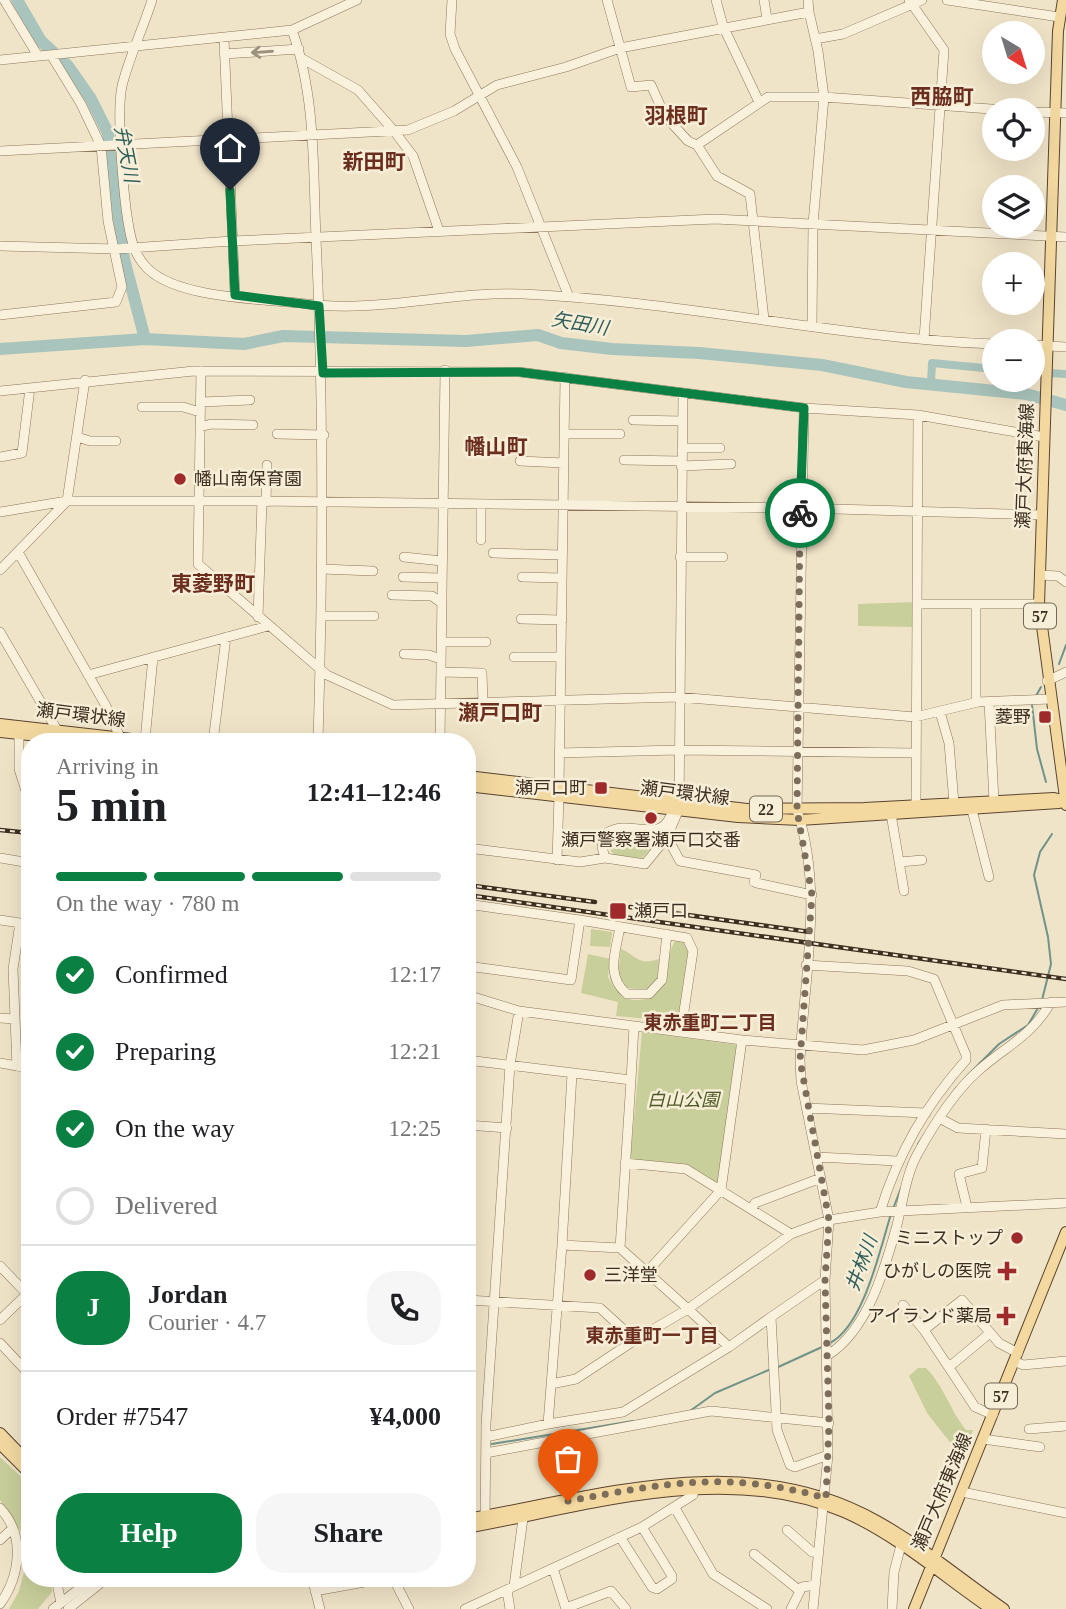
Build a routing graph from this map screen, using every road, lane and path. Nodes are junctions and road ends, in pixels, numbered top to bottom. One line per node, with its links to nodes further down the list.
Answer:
1 (4, 0): 26 (street)
2 (152, 0): 21 (street)
3 (358, 0): 18 (street)
4 (452, 0): 28 (street)
5 (607, 0): 22 (street)
6 (716, 0): 17 (street)
7 (764, 0): 16 (street)
8 (808, 0): 14 (street)
9 (922, 0): 12 (street)
10 (947, 0): 13 (street)
11 (1063, 0): 15 (main road, 瀬戸大府東海線 / 57)
12 (910, 2): 20 (street); 31 (street)
13 (1002, 5): 15 (street)
14 (809, 12): 16 (street); 20 (street)
15 (1059, 17): 33 (main road, 瀬戸大府東海線 / 57)
16 (767, 19): 17 (street)
17 (723, 26): 22 (street); 30 (street)
18 (292, 30): 19 (street); 23 (street)
19 (223, 38): 21 (street); 24 (street)
20 (815, 39): 29 (street)
21 (137, 46): 25 (street); 37 (street)
22 (620, 48): 28 (street); 38 (street)
23 (300, 53): 24 (street, one-way to 24); 34 (street); 35 (street)
24 (224, 54): 36 (street)
25 (51, 55): 26 (street); 39 (street)
26 (38, 56): 27 (street)
27 (0, 60)
28 (478, 96): 34 (street); 43 (street)
29 (824, 97): 30 (street); 31 (street); 42 (street)
30 (759, 102): 38 (street)
31 (940, 107): 32 (street); 44 (street)
32 (982, 109)
33 (1061, 113): 46 (main road, 瀬戸大府東海線 / 57)
34 (394, 131): 35 (street); 45 (street)
35 (311, 135): 36 (street); 47 (street)
36 (228, 139): 37 (street); 49 (street)
37 (118, 144): 39 (street); 51 (street)
38 (697, 145): 41 (street)
39 (103, 146): 40 (street); 52 (street)
40 (0, 151)
41 (752, 220): 42 (street); 43 (street); 57 (street)
42 (813, 224): 44 (street); 58 (street)
43 (542, 227): 45 (street); 54 (street)
44 (934, 230): 46 (street); 59 (street)
45 (439, 231): 47 (street)
46 (1052, 236): 48 (street); 62 (main road, 瀬戸大府東海線 / 57)
47 (316, 237): 49 (street); 55 (street)
48 (1066, 237)
49 (232, 241): 51 (street); 53 (street)
50 (0, 246): 52 (street)
51 (133, 248): 52 (street); 53 (street)
52 (115, 249): 56 (street)
53 (235, 295): 55 (street)
54 (569, 297): 55 (street); 57 (street)
55 (319, 307): 64 (street)
56 (0, 314)
57 (764, 319): 58 (street)
58 (812, 326): 59 (street)
59 (924, 339): 60 (street)
60 (982, 343)
61 (1045, 346): 62 (street)
62 (1048, 346): 63 (street); 81 (main road, 瀬戸大府東海線 / 57)
63 (1066, 347)
64 (323, 370): 65 (street); 66 (street); 85 (street)
65 (445, 370): 67 (street); 101 (street)
66 (201, 371): 68 (street); 74 (street)
67 (565, 377): 71 (street); 83 (street)
68 (85, 380): 69 (street); 86 (street)
69 (30, 388): 70 (street); 90 (street)
70 (0, 391)
71 (683, 393): 75 (street); 78 (street)
72 (250, 400): 74 (street)
73 (142, 407): 74 (street)
74 (200, 407): 80 (street)
75 (804, 408): 76 (street); 105 (street)
76 (918, 415): 81 (street); 106 (street)
77 (633, 420): 78 (street)
78 (682, 421): 88 (street)
79 (253, 425): 80 (street)
80 (200, 427): 98 (street)
81 (1044, 433): 108 (main road, 瀬戸大府東海線 / 57)
82 (277, 434): 85 (street)
83 (565, 434): 84 (street); 93 (street)
84 (620, 434)
85 (324, 435): 100 (street)
86 (77, 437): 87 (street); 97 (street)
87 (116, 441)
88 (682, 448): 89 (street); 94 (street)
89 (720, 448)
90 (0, 457)
91 (624, 460): 94 (street)
92 (520, 461): 93 (street)
93 (564, 463): 103 (street)
94 (681, 464): 95 (street); 104 (street)
95 (731, 464)
96 (267, 465): 99 (street)
97 (67, 501): 98 (street); 107 (street); 110 (street)
98 (200, 502): 99 (street); 133 (street)
99 (264, 502): 100 (street); 133 (street)
100 (323, 503): 101 (street); 117 (street)
101 (442, 503): 102 (street); 116 (street)
102 (481, 505): 103 (street); 109 (street)
103 (562, 506): 104 (street); 112 (street)
104 (681, 507): 105 (street); 113 (street)
105 (800, 508): 106 (street); 158 (street)
106 (919, 510): 108 (street); 128 (street)
107 (0, 512)
108 (1041, 515): 120 (main road, 瀬戸大府東海線 / 57)
109 (481, 540)
110 (19, 552): 118 (street); 149 (street)
111 (493, 553): 112 (street)
112 (562, 555): 124 (street)
113 (680, 556): 115 (street); 151 (street)
114 (404, 557): 116 (street)
115 (723, 557)
116 (442, 561): 123 (street)
117 (321, 569): 119 (street); 131 (street)
118 (0, 570)
119 (373, 571)
120 (1040, 575): 125 (street); 130 (main road, 瀬戸大府東海線 / 57)
121 (403, 577): 123 (street)
122 (522, 577): 124 (street)
123 (441, 578): 127 (street)
124 (562, 578): 135 (street)
125 (1066, 582)
126 (393, 595): 127 (street)
127 (440, 602): 139 (street)
128 (918, 604): 129 (street); 160 (street)
129 (976, 604): 130 (street); 154 (street)
130 (1039, 604): 150 (main road, 瀬戸大府東海線 / 57)
131 (321, 616): 132 (street); 146 (street)
132 (374, 616)
133 (258, 617): 136 (street)
134 (521, 619): 135 (street)
135 (562, 620): 144 (street)
136 (268, 625): 138 (street); 146 (street)
137 (0, 632): 162 (street)
138 (226, 636): 142 (street); 166 (street)
139 (440, 642): 140 (street); 145 (street)
140 (486, 642)
141 (404, 654): 145 (street)
142 (153, 657): 149 (street); 165 (street)
143 (514, 657): 144 (street)
144 (561, 657): 153 (street)
145 (440, 659): 147 (street)
146 (320, 669): 157 (street); 167 (street)
147 (441, 672): 156 (street); 157 (street)
148 (1066, 672): 150 (street)
149 (88, 675): 164 (street)
150 (1047, 681): 152 (main road, 瀬戸大府東海線 / 57)
151 (678, 698): 153 (street); 158 (street); 170 (street)
152 (1047, 699): 155 (street); 179 (main road, 瀬戸大府東海線 / 57)
153 (561, 700): 156 (street); 172 (street)
154 (976, 702): 155 (street); 159 (street)
155 (989, 702): 178 (street)
156 (483, 703): 157 (street)
157 (440, 705): 168 (street)
158 (797, 707): 160 (street); 171 (street)
159 (940, 712): 160 (street); 180 (street)
160 (915, 717): 173 (street)
161 (0, 725): 162 (main road, 瀬戸環状線); 169 (main road, 瀬戸環状線)
162 (57, 730): 163 (main road, 瀬戸環状線)
163 (84, 733)
164 (119, 733)
165 (146, 733)
166 (213, 733)
167 (318, 733)
168 (440, 733)
169 (19, 735): 174 (street)
170 (678, 750): 171 (street); 172 (street); 182 (street)
171 (796, 751): 173 (street); 185 (street)
172 (559, 753): 177 (street)
173 (915, 753): 181 (street)
174 (21, 775)
175 (476, 778): 177 (main road, 瀬戸環状線 / 22)
176 (476, 787): 177 (main road, 瀬戸環状線 / 22)
177 (559, 792): 182 (main road, 瀬戸環状線 / 22); 190 (street)
178 (994, 801): 179 (main road, 瀬戸環状線 / 22); 180 (main road, 瀬戸環状線 / 22)
179 (1066, 802): 183 (main road, 瀬戸環状線 / 22)
180 (954, 803): 181 (main road, 瀬戸環状線 / 22)
181 (916, 805): 185 (main road, 瀬戸環状線 / 22)
182 (677, 807): 185 (main road, 瀬戸環状線 / 22); 186 (street); 189 (street)
183 (972, 810): 184 (main road, 瀬戸環状線 / 22); 194 (street)
184 (891, 814): 185 (main road, 瀬戸環状線 / 22); 193 (street)
185 (798, 815): 196 (street)
186 (667, 837): 189 (street); 196 (street)
187 (476, 849): 190 (street)
188 (0, 858): 192 (street)
189 (606, 858): 190 (street)
190 (557, 860)
191 (922, 860): 193 (street)
192 (21, 862)
193 (900, 862): 195 (street)
194 (989, 877)
195 (904, 891)
196 (812, 895): 202 (street)
197 (476, 905): 199 (street)
198 (0, 920): 205 (street)
199 (580, 920): 200 (street); 203 (street)
200 (620, 927): 201 (street); 201 (street)
201 (667, 934): 214 (street)
202 (806, 965): 212 (street); 216 (street)
203 (476, 967)
204 (0, 968): 205 (street)
205 (13, 969): 211 (street)
206 (476, 998): 209 (street)
207 (1052, 1002): 208 (street); 212 (street); 226 (street)
208 (1066, 1002)
209 (519, 1011): 213 (street); 219 (street)
210 (0, 1018): 211 (street)
211 (14, 1019): 220 (street)
212 (952, 1024): 216 (street); 225 (street)
213 (634, 1026): 214 (street); 223 (street)
214 (681, 1031): 215 (street)
215 (742, 1040): 216 (street); 235 (street)
216 (800, 1044): 224 (street)
217 (476, 1061): 219 (street)
218 (0, 1063): 220 (street)
219 (510, 1065): 222 (street); 228 (street)
220 (17, 1066): 221 (street)
221 (21, 1067)
222 (572, 1074): 223 (street); 244 (street)
223 (631, 1080): 233 (street)
224 (806, 1108): 225 (street); 231 (street)
225 (926, 1113): 232 (street)
226 (941, 1119): 229 (street); 239 (street)
227 (476, 1126): 228 (street)
228 (507, 1128): 252 (street)
229 (986, 1129): 230 (street); 237 (street)
230 (1066, 1134)
231 (817, 1157): 232 (street); 234 (street)
232 (897, 1161): 240 (street)
233 (625, 1163): 235 (street); 245 (street)
234 (821, 1178): 238 (street); 241 (street)
235 (721, 1189): 238 (street); 247 (street)
236 (1066, 1203): 237 (street)
237 (967, 1207): 239 (street)
238 (752, 1209): 243 (street)
239 (899, 1211): 240 (street); 263 (street)
240 (880, 1212): 241 (street)
241 (829, 1220): 243 (street); 248 (street)
242 (1066, 1232): 264 (main road, 瀬戸大府東海線 / 57)
243 (791, 1234): 255 (street)
244 (562, 1245): 245 (street); 253 (street)
245 (620, 1248): 247 (street)
246 (0, 1266): 249 (street)
247 (648, 1272): 255 (street)
248 (825, 1280): 256 (street); 263 (street)
249 (21, 1286)
250 (21, 1301): 257 (street)
251 (476, 1301): 252 (street)
252 (496, 1302): 253 (street); 276 (street)
253 (558, 1306): 260 (street); 268 (street)
254 (903, 1306): 258 (street)
255 (688, 1309): 260 (street); 262 (street)
256 (771, 1317): 262 (street); 270 (street)
257 (0, 1320)
258 (924, 1331): 259 (street); 267 (street)
259 (990, 1333): 264 (street); 267 (street)
260 (635, 1340): 268 (street)
261 (0, 1343): 266 (street)
262 (729, 1347): 272 (street)
263 (828, 1353): 271 (street)
264 (1016, 1357): 265 (street); 269 (main road, 瀬戸大府東海線 / 57)
265 (1066, 1361)
266 (21, 1365)
267 (948, 1367): 269 (street)
268 (551, 1384): 272 (street)
269 (993, 1415): 277 (main road, 瀬戸大府東海線 / 57)
270 (776, 1417): 271 (street); 280 (street); 282 (street)
271 (829, 1423): 282 (street)
272 (548, 1424): 276 (street)
273 (1066, 1426): 274 (street)
274 (1029, 1429)
275 (0, 1433): 281 (main road)
276 (486, 1437): 280 (street)
277 (983, 1439): 279 (street); 285 (main road, 瀬戸大府東海線 / 57)
278 (0, 1444): 283 (main road)
279 (1040, 1447)
280 (486, 1453): 292 (street)
281 (21, 1455)
282 (828, 1455): 286 (street)
283 (21, 1465)
284 (695, 1484): 286 (main road); 288 (street); 289 (main road)
285 (962, 1492): 290 (street); 302 (main road, 瀬戸大府東海線 / 57)
286 (826, 1502): 299 (main road); 300 (street); 302 (main road)
287 (0, 1508): 295 (street)
288 (675, 1508): 294 (street); 322 (street)
289 (524, 1513): 292 (main road); 311 (street)
290 (1066, 1513)
291 (476, 1520): 292 (main road)
292 (484, 1520): 293 (main road)
293 (476, 1524)
294 (642, 1527): 297 (street); 297 (street)
295 (12, 1529): 298 (street); 314 (street)
296 (787, 1530): 300 (street)
297 (620, 1537): 303 (street)
298 (0, 1539)
299 (901, 1545): 302 (main road); 325 (street)
300 (819, 1553): 304 (street)
301 (754, 1554): 313 (street)
302 (932, 1563): 326 (main road, 瀬戸大府東海線 / 57); 327 (main road); 328 (main road)
303 (552, 1568): 311 (street); 320 (street)
304 (815, 1586): 313 (street); 324 (street)
305 (58, 1587): 315 (street)
306 (83, 1587): 315 (street)
307 (93, 1587): 315 (street)
308 (314, 1587): 312 (street)
309 (337, 1587): 312 (street)
310 (398, 1587): 317 (street)
311 (510, 1588): 318 (street); 319 (street)
312 (315, 1591): 316 (street)
313 (800, 1591): 323 (street)
314 (0, 1604)
315 (61, 1607)
316 (320, 1609)
317 (409, 1609)
318 (464, 1609)
319 (510, 1609)
320 (566, 1609): 321 (street)
321 (626, 1609)
322 (767, 1609)
323 (791, 1609)
324 (813, 1609)
325 (892, 1609)
326 (914, 1609)
327 (991, 1609)
328 (1004, 1609)

